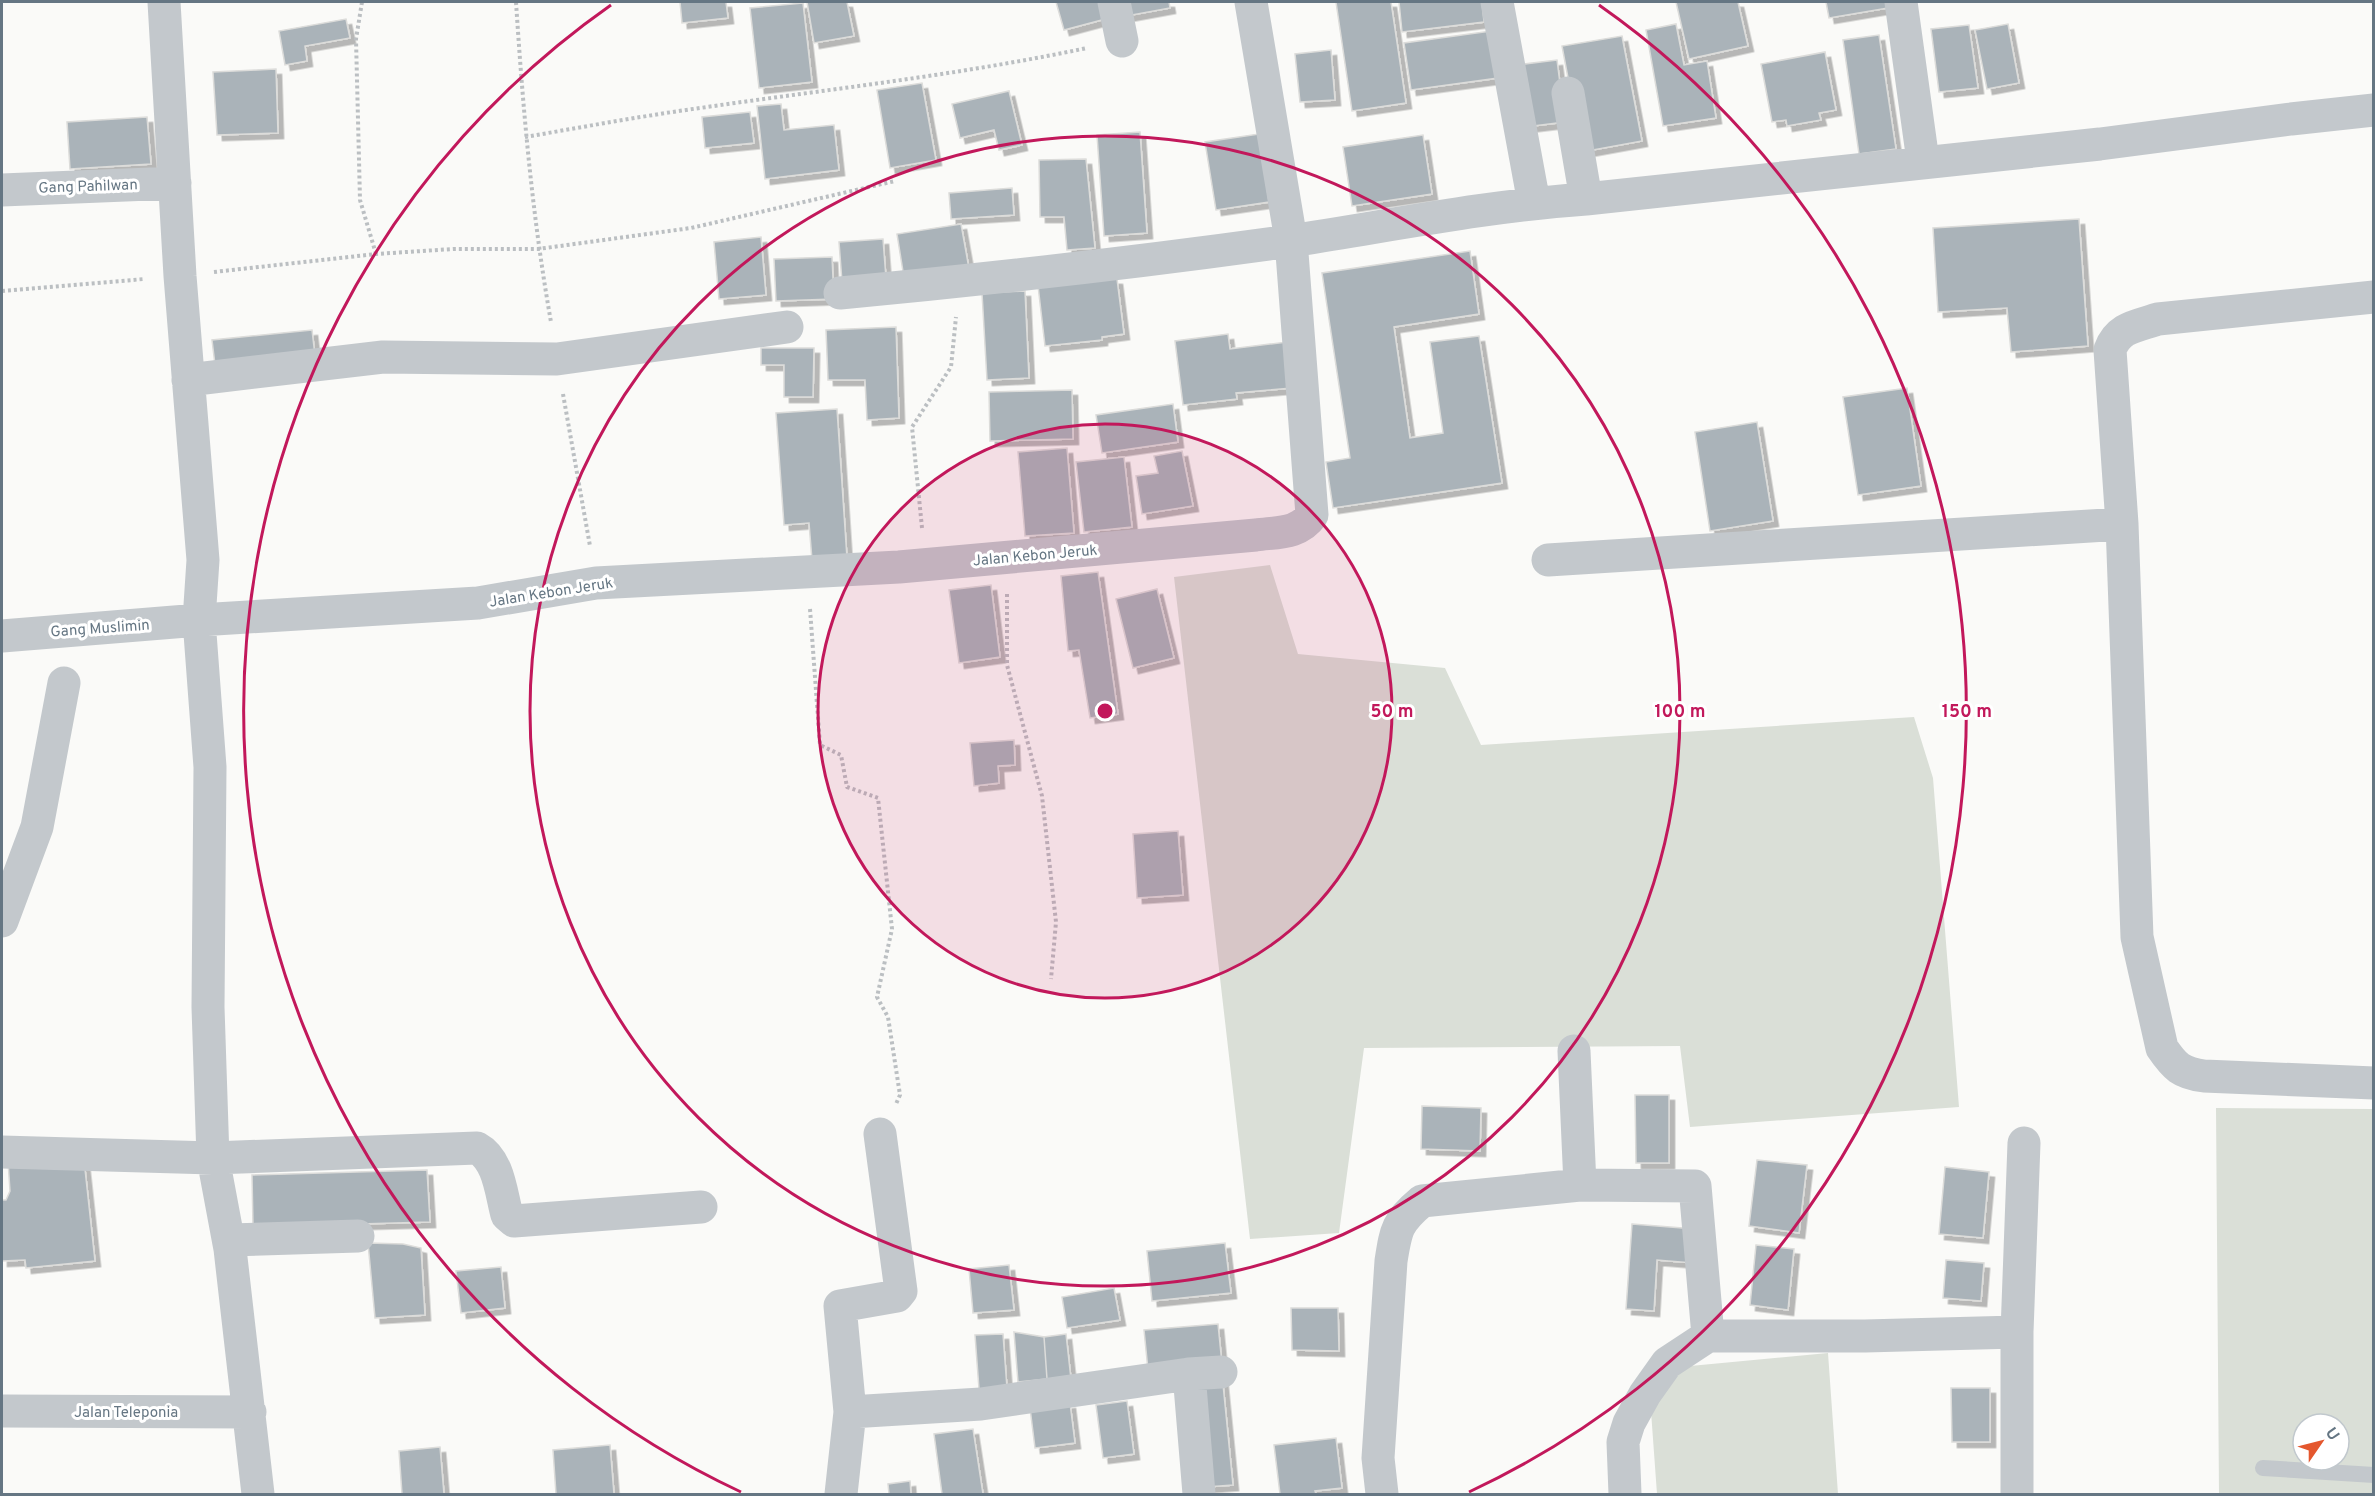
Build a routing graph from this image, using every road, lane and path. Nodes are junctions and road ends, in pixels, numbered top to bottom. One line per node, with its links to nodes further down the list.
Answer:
1 (164, 2): 14 (street)
2 (362, 2): 20 (path)
3 (516, 2): 11 (path)
4 (1114, 2): 8 (street)
5 (1251, 2): 18 (street)
6 (1497, 2): 17 (street)
7 (1901, 2): 12 (street)
8 (1122, 41): 11 (path)
9 (1568, 93): 16 (street)
10 (2373, 110): 12 (street)
11 (525, 137): 19 (path)
12 (1923, 161): 16 (street)
13 (895, 181): 19 (path)
14 (175, 183): 15 (street, Gang Pahilwan); 21 (street)
15 (2, 190)
16 (1586, 199): 17 (street)
17 (1534, 203): 18 (street)
18 (1291, 240): 22 (street); 30 (street, Jalan Kebon Jeruk)
19 (538, 249): 20 (path); 27 (path)
20 (376, 254): 21 (path)
21 (180, 276): 23 (path); 28 (street)
22 (959, 282): 24 (street); 32 (path)
23 (2, 291)
24 (840, 293)
25 (2373, 297): 29 (street)
26 (787, 327): 27 (street)
27 (557, 359): 28 (street); 34 (path)
28 (188, 380): 35 (street)
29 (2122, 524): 31 (street); 41 (street)
30 (1008, 557): 32 (street, Jalan Kebon Jeruk); 39 (path)
31 (1548, 560)
32 (925, 564): 33 (street, Jalan Kebon Jeruk)
33 (805, 573): 34 (street, Jalan Kebon Jeruk); 42 (path)
34 (596, 583): 35 (street, Jalan Kebon Jeruk)
35 (199, 620): 36 (street, Gang Muslimin); 45 (street)
36 (2, 636)
37 (64, 683): 38 (street)
38 (2, 921)
39 (1051, 979)
40 (1575, 1052): 46 (street)
41 (2373, 1083)
42 (880, 1134): 56 (street)
43 (2024, 1143): 50 (street)
44 (2, 1152): 45 (street)
45 (213, 1158): 47 (street); 49 (street)
46 (1580, 1185): 51 (street); 62 (street)
47 (701, 1207)
48 (358, 1236): 49 (street)
49 (229, 1240): 55 (street)
50 (2017, 1332): 51 (street); 64 (street)
51 (1708, 1336): 63 (street)
52 (1221, 1372): 53 (street)
53 (1189, 1374): 56 (street); 61 (street)
54 (2, 1411): 55 (street, Jalan Teleponia)
55 (250, 1412): 59 (street)
56 (850, 1412): 60 (street)
57 (2263, 1468): 58 (lane)
58 (2373, 1475)
59 (258, 1494)
60 (842, 1494)
61 (1199, 1494)
62 (1382, 1494)
63 (1625, 1494)
64 (2017, 1494)

